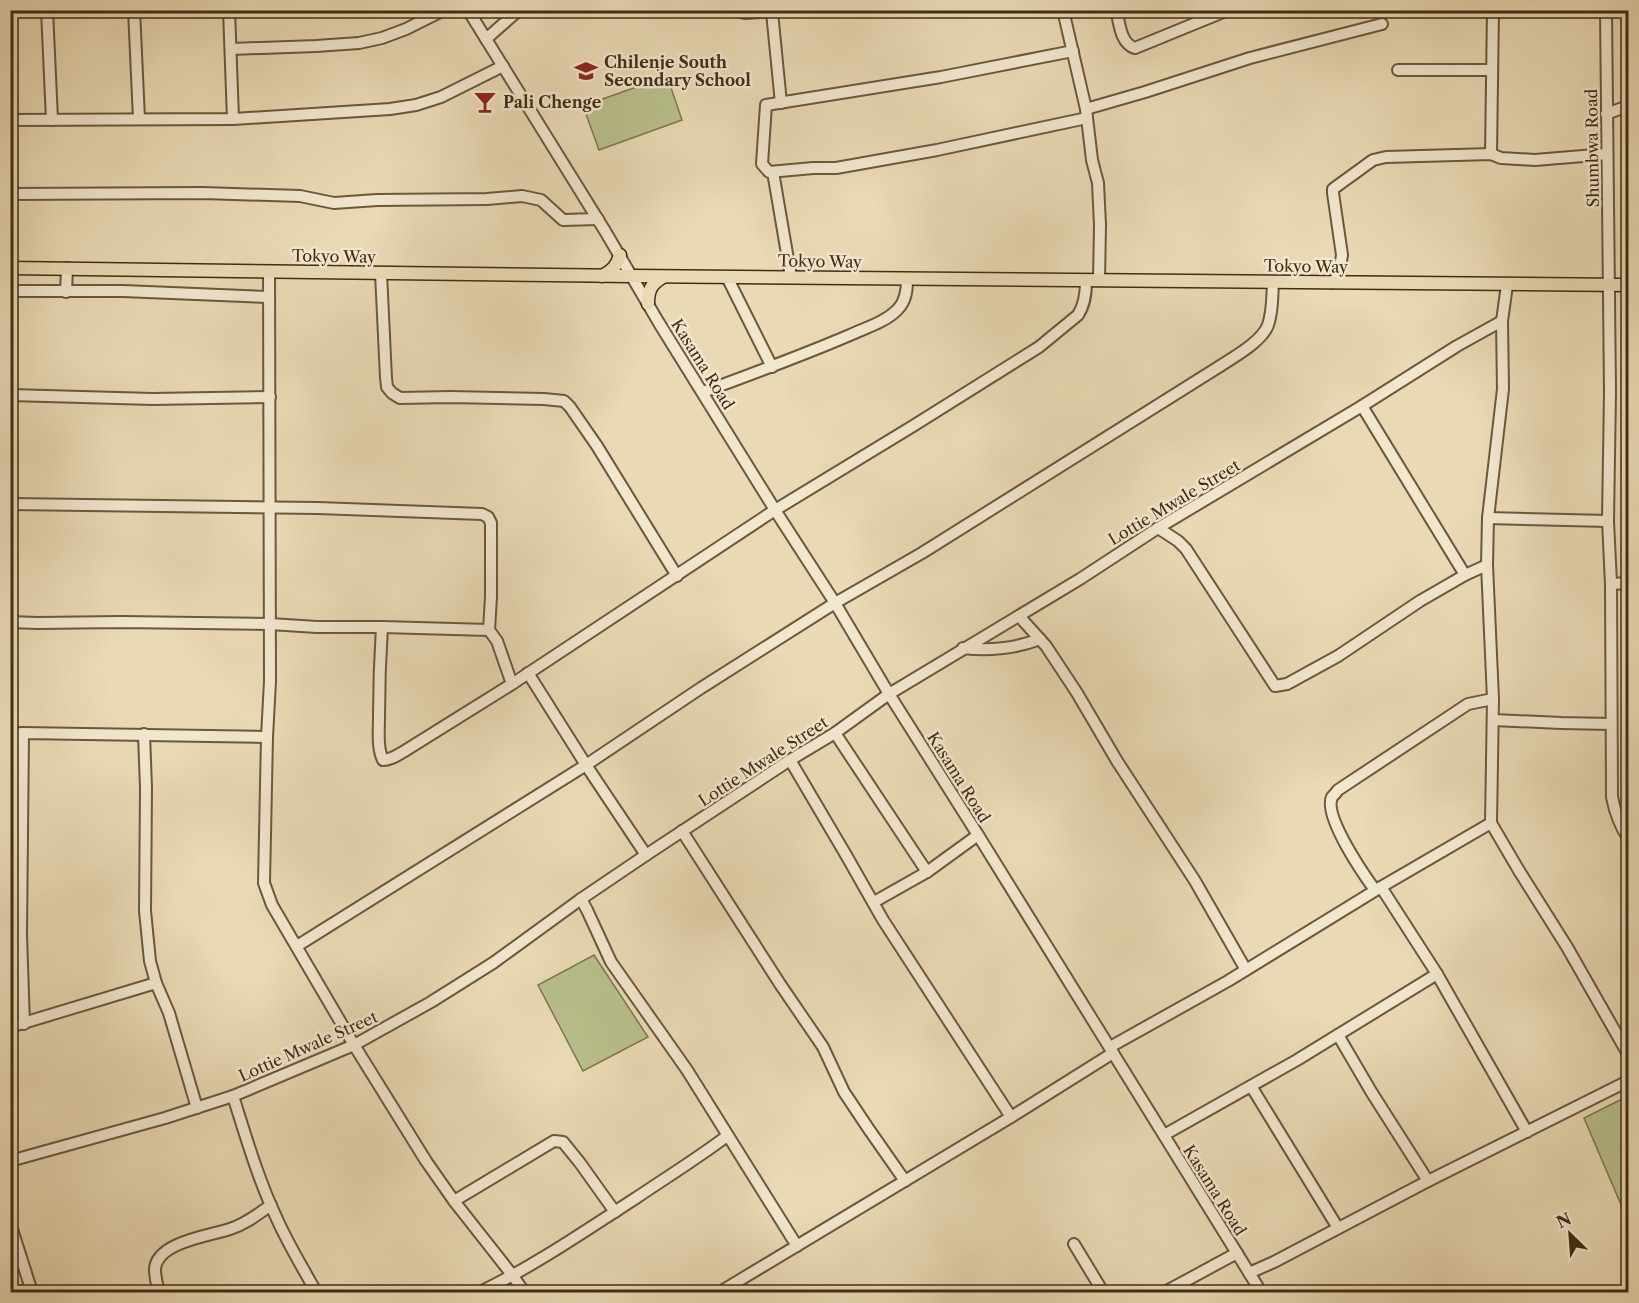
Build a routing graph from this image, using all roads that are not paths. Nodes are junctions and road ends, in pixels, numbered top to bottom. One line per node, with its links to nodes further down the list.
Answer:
1 (47, 10): 29 (street)
2 (134, 10): 26 (street)
3 (229, 10): 17 (street)
4 (444, 10): 17 (street)
5 (468, 10): 16 (street, Kasama Road)
6 (519, 10): 14 (street)
7 (730, 10): 13 (street)
8 (1063, 10): 18 (street)
9 (1116, 10): 10 (street)
10 (1228, 10)
11 (1493, 10): 21 (street)
12 (1606, 10): 25 (street, Shumbwa Road)
13 (775, 11): 22 (street)
14 (506, 15): 16 (street)
15 (1382, 24): 24 (street)
16 (486, 39): 19 (street, Kasama Road)
17 (231, 49): 27 (street)
18 (1073, 51): 22 (street); 24 (street)
19 (503, 66): 27 (street); 34 (street, Kasama Road)
20 (1398, 70): 21 (street)
21 (1492, 70): 30 (street)
22 (781, 103): 32 (street)
23 (1629, 106): 25 (street)
24 (1087, 113): 32 (street); 47 (street)
25 (1606, 114): 31 (street, Shumbwa Road)
26 (139, 119): 27 (street); 29 (street)
27 (233, 119)
28 (10, 120): 29 (street)
29 (52, 120)
30 (1491, 154): 31 (street); 49 (street)
31 (1607, 154): 52 (street, Shumbwa Road)
32 (772, 172): 44 (street)
33 (10, 194): 34 (street)
34 (598, 219): 35 (street, Kasama Road)
35 (620, 255): 40 (main road); 41 (street, Kasama Road)
36 (10, 268): 37 (main road, Tokyo Way)
37 (67, 268): 38 (main road, Tokyo Way); 54 (street)
38 (269, 271): 39 (main road, Tokyo Way); 55 (street)
39 (381, 273): 40 (main road, Tokyo Way); 71 (street)
40 (602, 276): 41 (main road, Tokyo Way)
41 (632, 276): 42 (main road, Tokyo Way); 56 (street, Kasama Road)
42 (663, 277): 43 (main road, Tokyo Way); 56 (main road)
43 (727, 277): 44 (main road, Tokyo Way); 58 (street)
44 (791, 277): 45 (main road, Tokyo Way)
45 (907, 279): 46 (main road, Tokyo Way); 58 (street)
46 (1086, 280): 47 (main road, Tokyo Way); 65 (street)
47 (1099, 280): 48 (main road, Tokyo Way)
48 (1273, 282): 49 (main road, Tokyo Way); 74 (street)
49 (1332, 283): 50 (main road, Tokyo Way)
50 (1507, 285): 52 (main road, Tokyo Way); 57 (street)
51 (1629, 285): 52 (main road, Tokyo Way)
52 (1609, 286): 67 (street, Shumbwa Road)
53 (10, 291): 54 (street)
54 (66, 292): 55 (street)
55 (269, 297): 61 (street)
56 (648, 304): 59 (street, Kasama Road)
57 (1503, 321): 62 (street, Lottie Mwale Street); 66 (street)
58 (772, 367): 59 (street)
59 (703, 392): 65 (street, Kasama Road)
60 (10, 395): 61 (street)
61 (270, 397): 64 (street)
62 (1362, 406): 68 (street, Lottie Mwale Street); 70 (street)
63 (10, 504): 64 (street)
64 (269, 508): 77 (street); 79 (street)
65 (775, 510): 71 (street); 74 (street, Kasama Road)
66 (1488, 518): 67 (street); 69 (street)
67 (1608, 521): 72 (street, Shumbwa Road)
68 (1158, 528): 70 (street); 75 (street, Lottie Mwale Street)
69 (1487, 565): 70 (street); 85 (street)
70 (1465, 575)
71 (677, 576): 82 (street)
72 (1611, 584): 73 (street); 87 (street, Shumbwa Road)
73 (1629, 584)
74 (835, 603): 84 (street, Kasama Road); 94 (street)
75 (1018, 616): 80 (street); 81 (street, Lottie Mwale Street)
76 (10, 622): 77 (street)
77 (270, 624): 78 (street); 92 (street)
78 (382, 627): 79 (street); 83 (street)
79 (489, 630): 83 (street)
80 (1040, 639): 81 (street); 107 (street)
81 (963, 648): 84 (street, Lottie Mwale Street)
82 (528, 673): 83 (street); 94 (street)
83 (512, 684)
84 (889, 694): 89 (street, Lottie Mwale Street); 97 (street, Kasama Road)
85 (1493, 699): 86 (street); 103 (street)
86 (1493, 720): 87 (street); 95 (street)
87 (1611, 724): 98 (street, Shumbwa Road)
88 (23, 733): 90 (street); 91 (street); 99 (street)
89 (835, 733): 93 (street, Lottie Mwale Street); 102 (street)
90 (10, 734)
91 (144, 734): 92 (street); 109 (street)
92 (267, 737): 106 (street)
93 (790, 760): 96 (street, Lottie Mwale Street); 105 (street)
94 (586, 765): 100 (street); 106 (street)
95 (1491, 823): 103 (street); 115 (street)
96 (682, 831): 100 (street, Lottie Mwale Street); 125 (street)
97 (978, 835): 102 (street); 114 (street, Kasama Road)
98 (1629, 838)
99 (22, 851): 101 (street); 110 (street)
100 (646, 855): 104 (street, Lottie Mwale Street)
101 (10, 856)
102 (927, 872): 105 (street)
103 (1378, 889): 107 (street); 108 (street)
104 (581, 899): 113 (street, Lottie Mwale Street); 123 (street)
105 (874, 902): 120 (street)
106 (297, 946): 113 (street)
107 (1246, 970): 114 (street)
108 (1437, 974): 112 (street); 121 (street)
109 (156, 983): 110 (street); 119 (street)
110 (24, 1024): 111 (street)
111 (10, 1027)
112 (1338, 1035): 117 (street); 126 (street)
113 (354, 1045): 118 (street, Lottie Mwale Street); 127 (street)
114 (1111, 1050): 120 (street); 122 (street, Kasama Road)
115 (1629, 1054)
116 (1629, 1081): 121 (street)
117 (1251, 1086): 122 (street); 131 (street)
118 (233, 1096): 119 (street, Lottie Mwale Street); 128 (street)
119 (196, 1108): 124 (street, Lottie Mwale Street)
120 (1011, 1117): 125 (street)
121 (1527, 1132): 126 (street)
122 (1164, 1135): 134 (street, Kasama Road)
123 (727, 1136): 129 (street); 133 (street)
124 (10, 1161)
125 (906, 1180): 133 (street)
126 (1428, 1181): 131 (street)
127 (454, 1201): 129 (street); 136 (street)
128 (271, 1205): 138 (street); 139 (street)
129 (615, 1212): 136 (street)
130 (10, 1223): 137 (street)
131 (1338, 1228): 135 (street)
132 (1074, 1244): 143 (street)
133 (797, 1246): 142 (street)
134 (1237, 1253): 135 (street, Kasama Road); 144 (street)
135 (1249, 1273): 145 (street, Kasama Road)
136 (513, 1276): 140 (street); 141 (street)
137 (32, 1293)
138 (159, 1293)
139 (316, 1293)
140 (480, 1293)
141 (524, 1293)
142 (720, 1293)
143 (1103, 1293)
144 (1165, 1293)
145 (1261, 1293)

